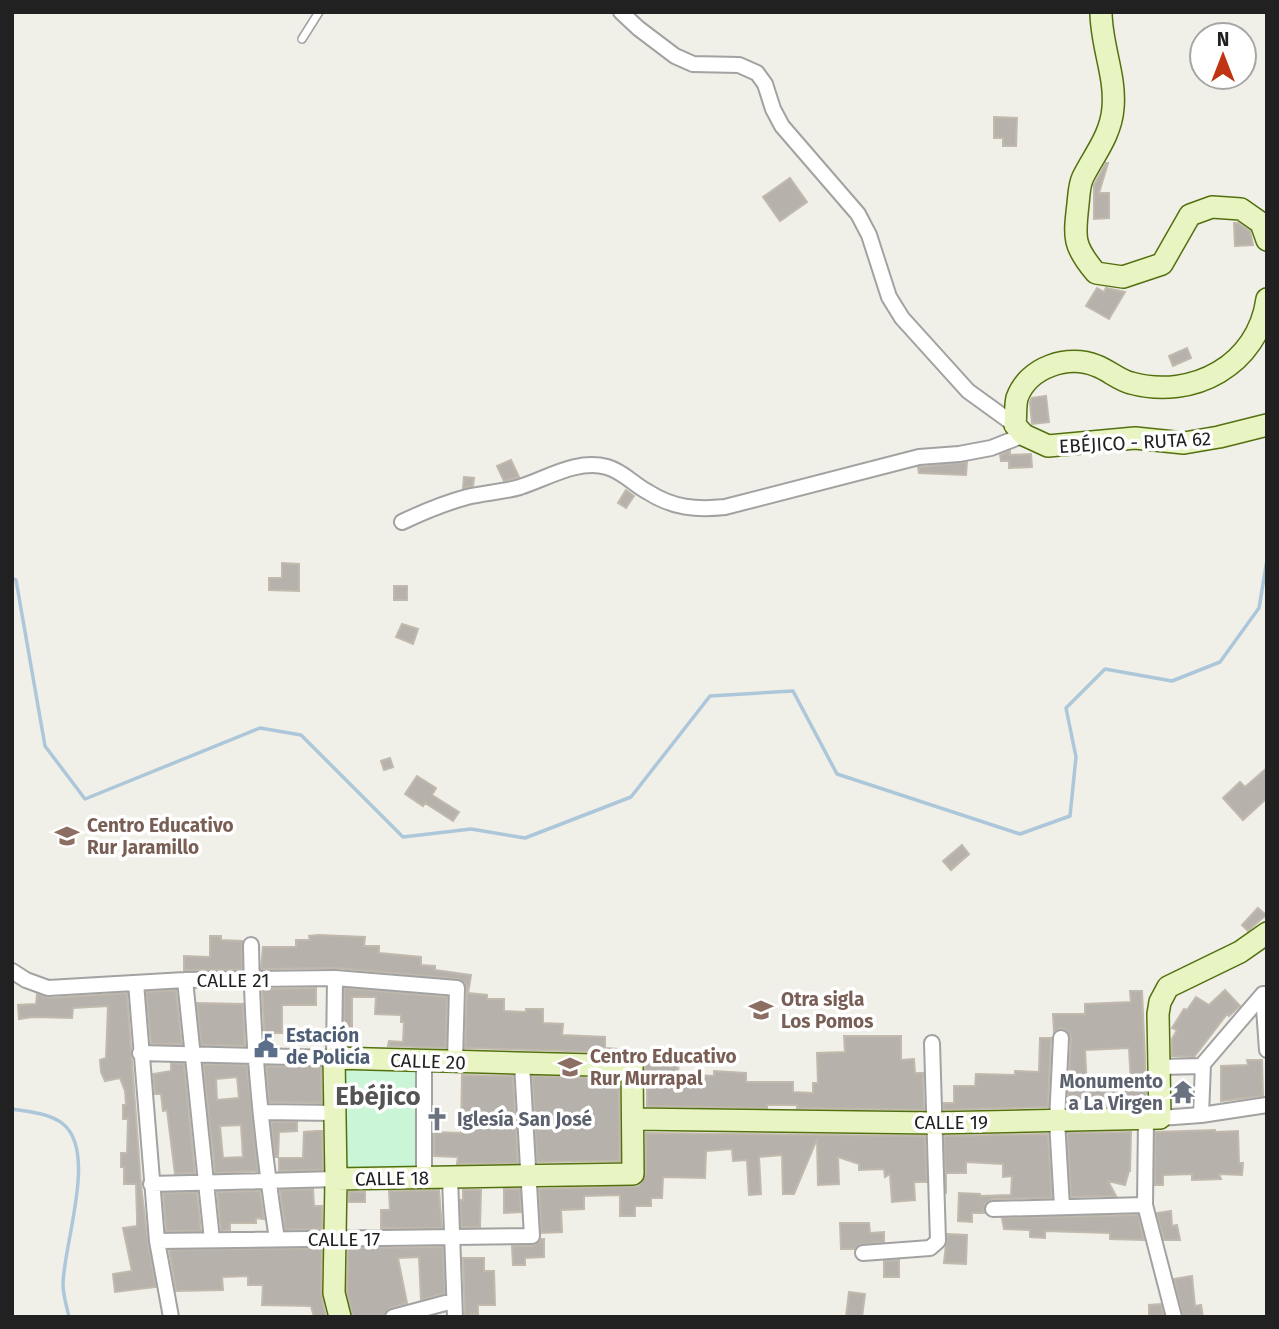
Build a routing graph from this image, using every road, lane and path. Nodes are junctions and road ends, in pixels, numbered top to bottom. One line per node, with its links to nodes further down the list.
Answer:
1 (319, 12): 4 (lane)
2 (621, 12): 8 (street)
3 (1101, 12): 5 (street)
4 (302, 39)
5 (1267, 240)
6 (1267, 299): 8 (street)
7 (1267, 425): 8 (street, EBÉJICO - RUTA 62)
8 (1020, 430): 9 (street)
9 (402, 522)
10 (1267, 933): 29 (street)
11 (251, 945): 15 (street)
12 (12, 971): 16 (street, CALLE 21)
13 (335, 978): 15 (street, CALLE 21); 24 (street); 26 (street, CALLE 21)
14 (185, 980): 15 (street, CALLE 21); 16 (street, CALLE 21); 22 (street)
15 (251, 981): 23 (street)
16 (136, 983): 21 (street)
17 (1265, 994): 20 (street); 28 (street)
18 (1062, 1038): 36 (street)
19 (932, 1042): 37 (street)
20 (1267, 1050)
21 (140, 1053): 22 (street, CALLE 20); 44 (street)
22 (193, 1055): 23 (street, CALLE 20); 43 (street)
23 (257, 1056): 24 (street, CALLE 20); 31 (street)
24 (334, 1058): 25 (street, CALLE 20); 32 (street)
25 (424, 1061): 26 (street, CALLE 20); 39 (street)
26 (455, 1062): 27 (street, CALLE 20)
27 (522, 1064): 35 (street, CALLE 20); 38 (street)
28 (1203, 1066): 29 (street); 33 (street)
29 (1159, 1067): 34 (street)
30 (1267, 1105): 33 (street, CALLE 19)
31 (262, 1112): 32 (street); 42 (street)
32 (335, 1113): 41 (street)
33 (1201, 1115): 34 (street, CALLE 19)
34 (1153, 1118): 36 (street, CALLE 19); 45 (street)
35 (634, 1119): 37 (street, CALLE 19); 38 (street, CALLE 18)
36 (1057, 1121): 37 (street, CALLE 19); 46 (street)
37 (934, 1123): 53 (street)
38 (528, 1175): 40 (street, CALLE 18); 50 (street, CALLE 17)
39 (424, 1177): 40 (street, CALLE 18); 41 (street, CALLE 18)
40 (450, 1177): 50 (street)
41 (336, 1179): 42 (street, CALLE 18); 48 (street)
42 (268, 1180): 43 (street, CALLE 18); 49 (street)
43 (206, 1181): 44 (street, CALLE 18); 51 (street)
44 (151, 1184): 52 (street)
45 (1145, 1205): 46 (street); 59 (street)
46 (1062, 1207): 47 (street)
47 (993, 1209)
48 (333, 1238): 49 (street, CALLE 17); 50 (street, CALLE 17); 56 (street)
49 (277, 1239): 51 (street, CALLE 17)
50 (452, 1239): 54 (street)
51 (212, 1240): 52 (street, CALLE 17)
52 (157, 1241): 55 (street)
53 (863, 1253)
54 (453, 1301): 57 (street); 58 (street)
55 (171, 1317)
56 (340, 1317)
57 (393, 1317)
58 (455, 1317)
59 (1174, 1317)

